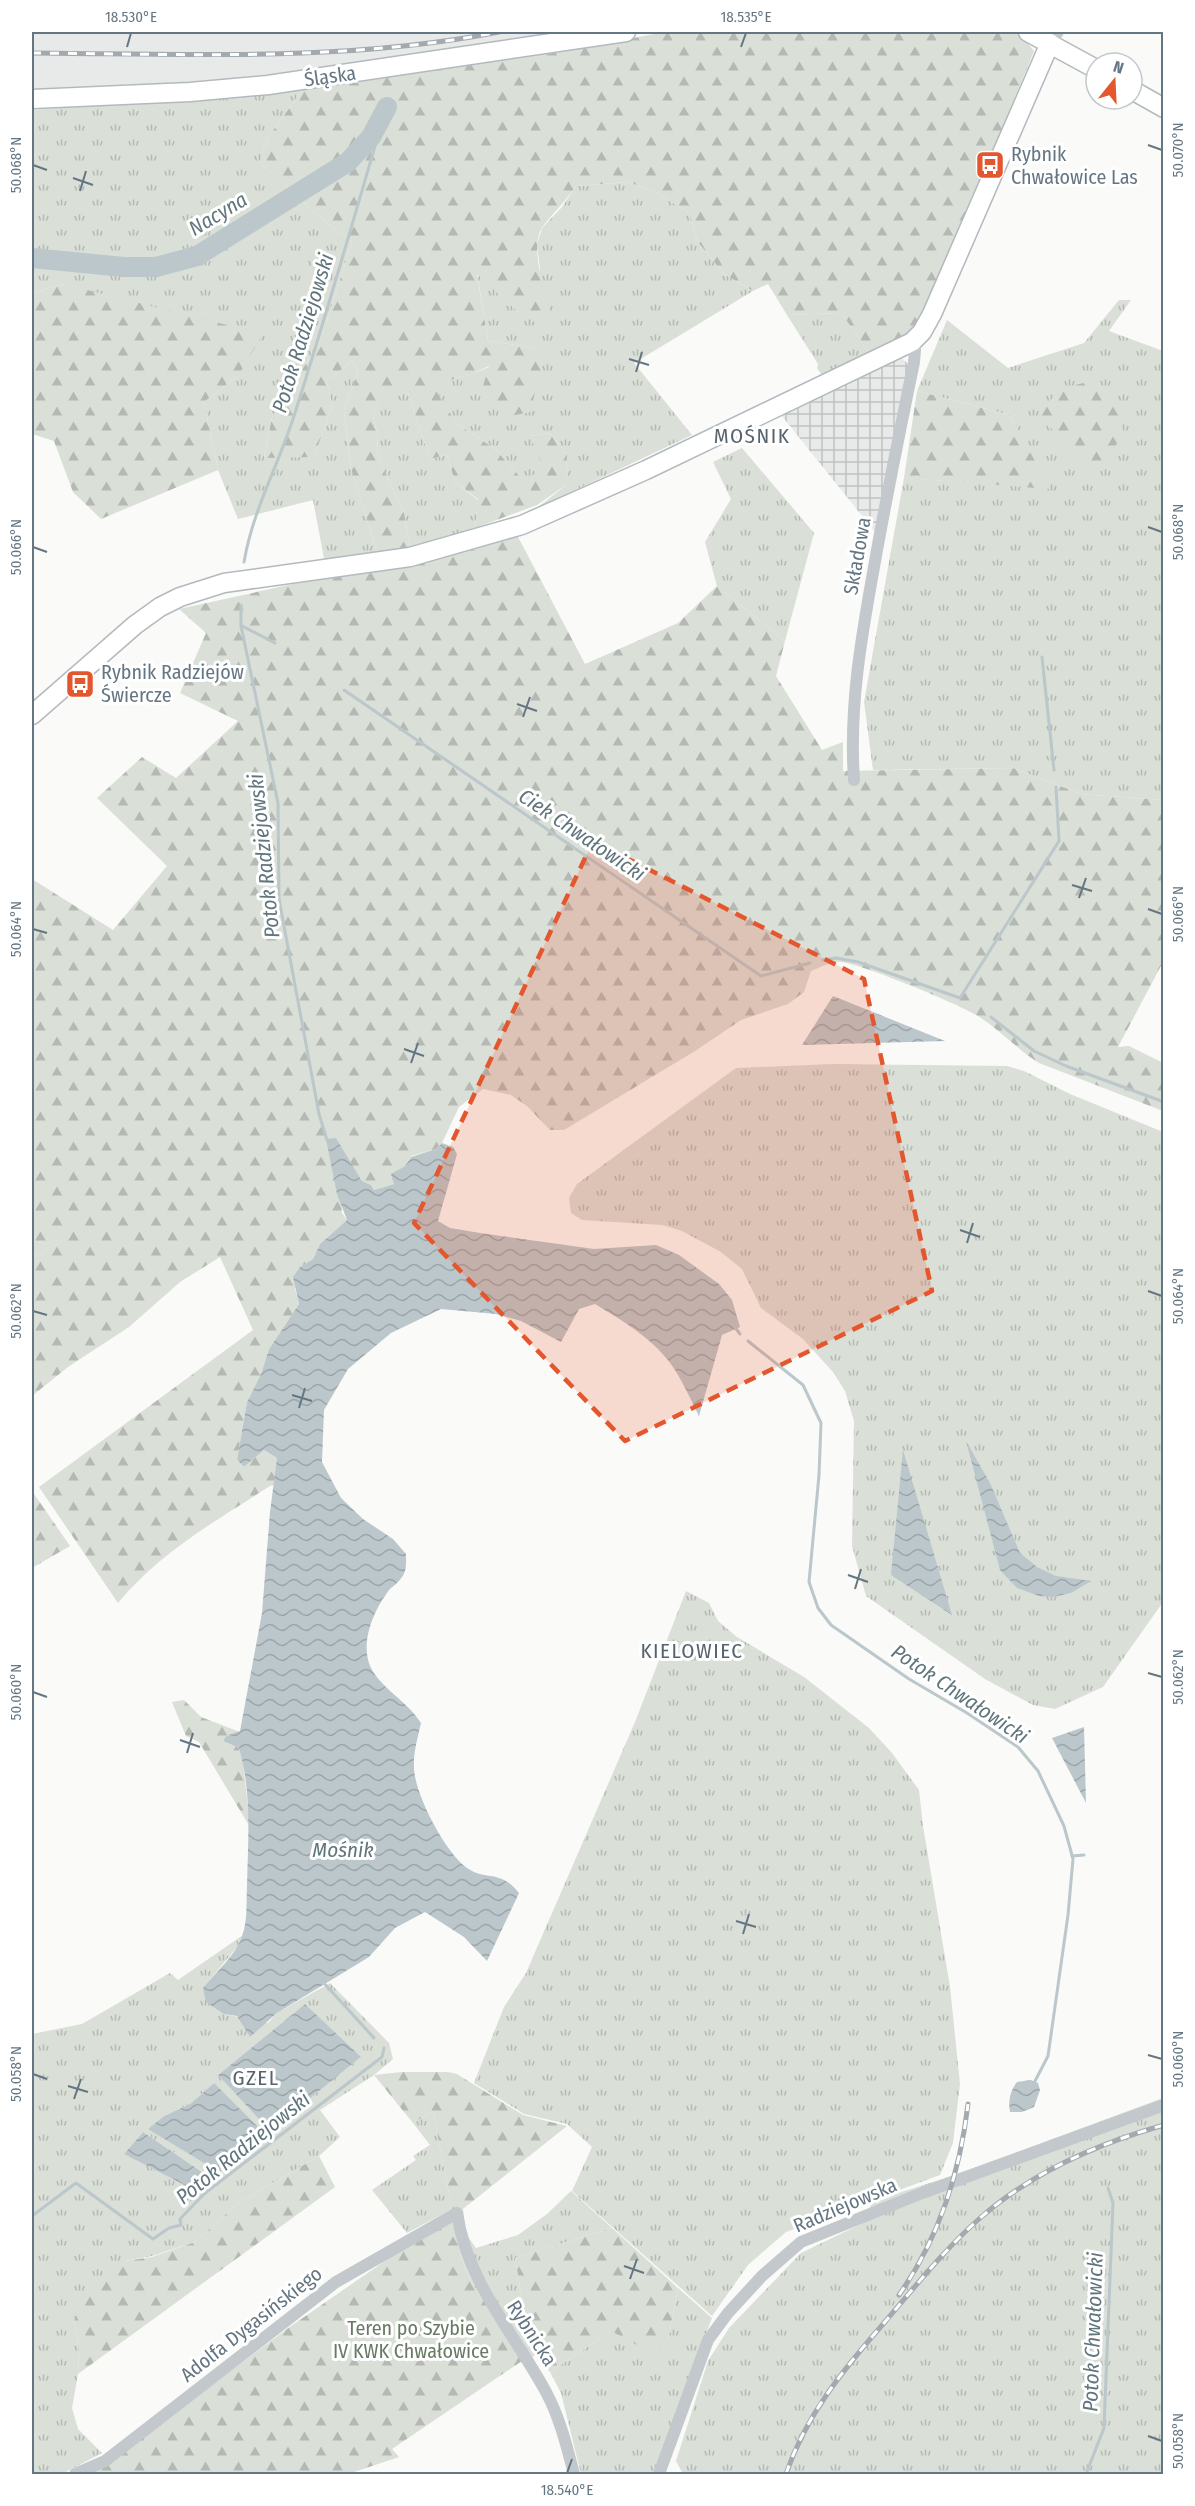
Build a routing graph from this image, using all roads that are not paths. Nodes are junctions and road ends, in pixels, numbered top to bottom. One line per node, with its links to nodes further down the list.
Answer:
1 (626, 32): 6 (street, Śląska)
2 (1028, 32): 3 (street)
3 (1054, 37): 4 (street); 8 (street)
4 (1084, 60)
5 (1144, 97): 7 (street)
6 (32, 99)
7 (1164, 108)
8 (912, 342): 9 (street); 10 (street, Składowa)
9 (32, 715)
10 (854, 780)
11 (1164, 2105): 15 (street, Radziejowska)
12 (457, 2213): 13 (street, Adolfa Dygasińskiego); 14 (street, Rybnicka)
13 (75, 2475)
14 (574, 2475)
15 (659, 2475)

